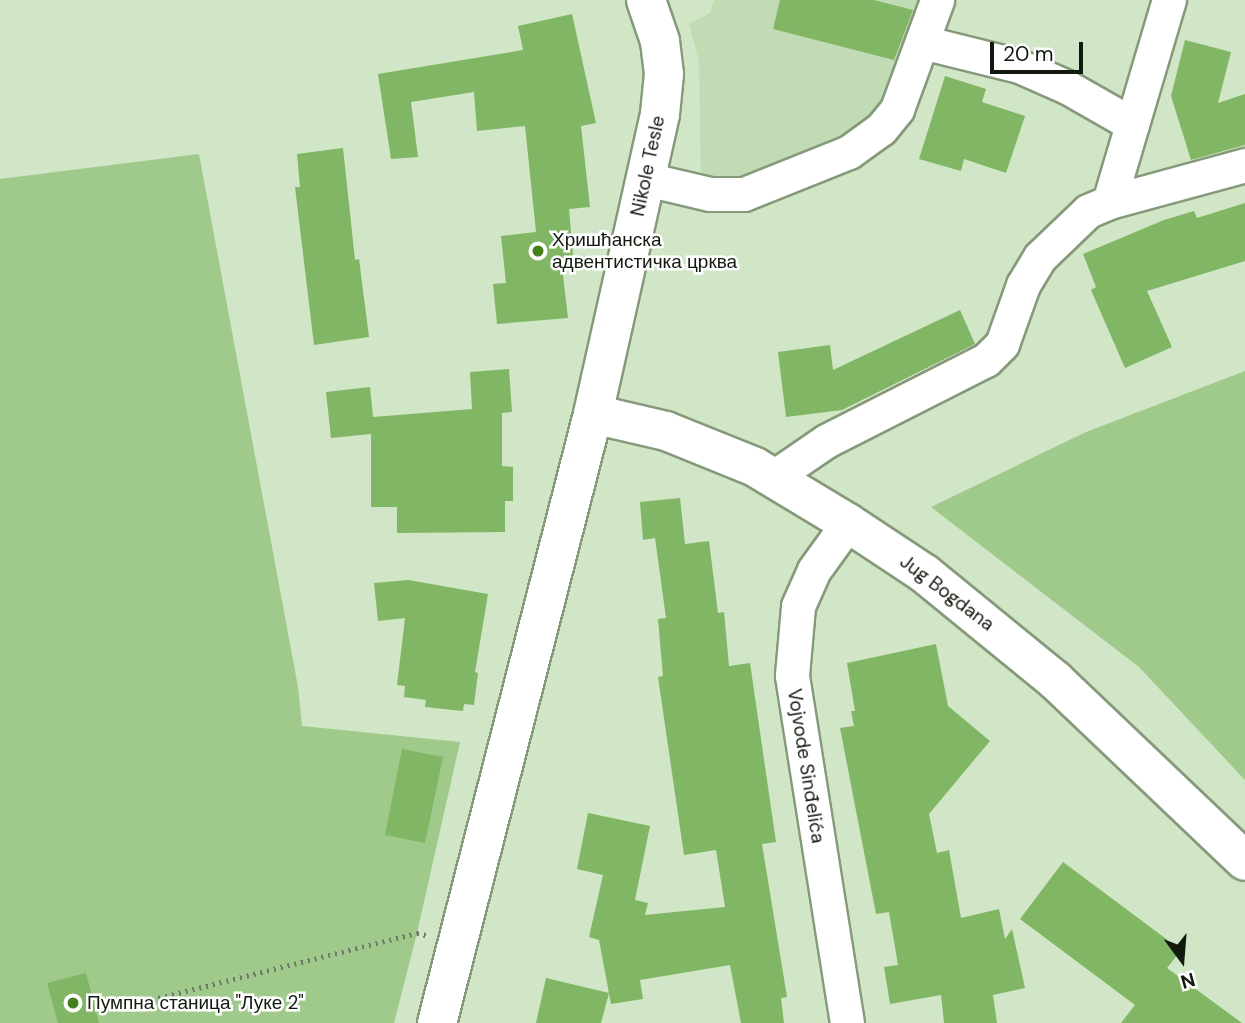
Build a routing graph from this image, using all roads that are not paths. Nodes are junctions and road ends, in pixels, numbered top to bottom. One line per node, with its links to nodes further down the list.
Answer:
1 (646, 0): 7 (street, Nikole Tesle)
2 (937, 0): 4 (street)
3 (1169, 0): 5 (street)
4 (922, 42): 5 (street); 7 (street)
5 (1132, 124): 8 (street)
6 (1245, 165): 8 (street)
7 (646, 179): 9 (street, Nikole Tesle)
8 (1109, 202): 10 (street)
9 (593, 414): 10 (street, Jug Bogdana); 13 (street, Nikole Tesle)
10 (772, 478): 11 (street, Jug Bogdana)
11 (848, 523): 12 (street, Jug Bogdana); 14 (street, Vojvode Sinđelića)
12 (1245, 861)
13 (437, 1023)
14 (847, 1023)

